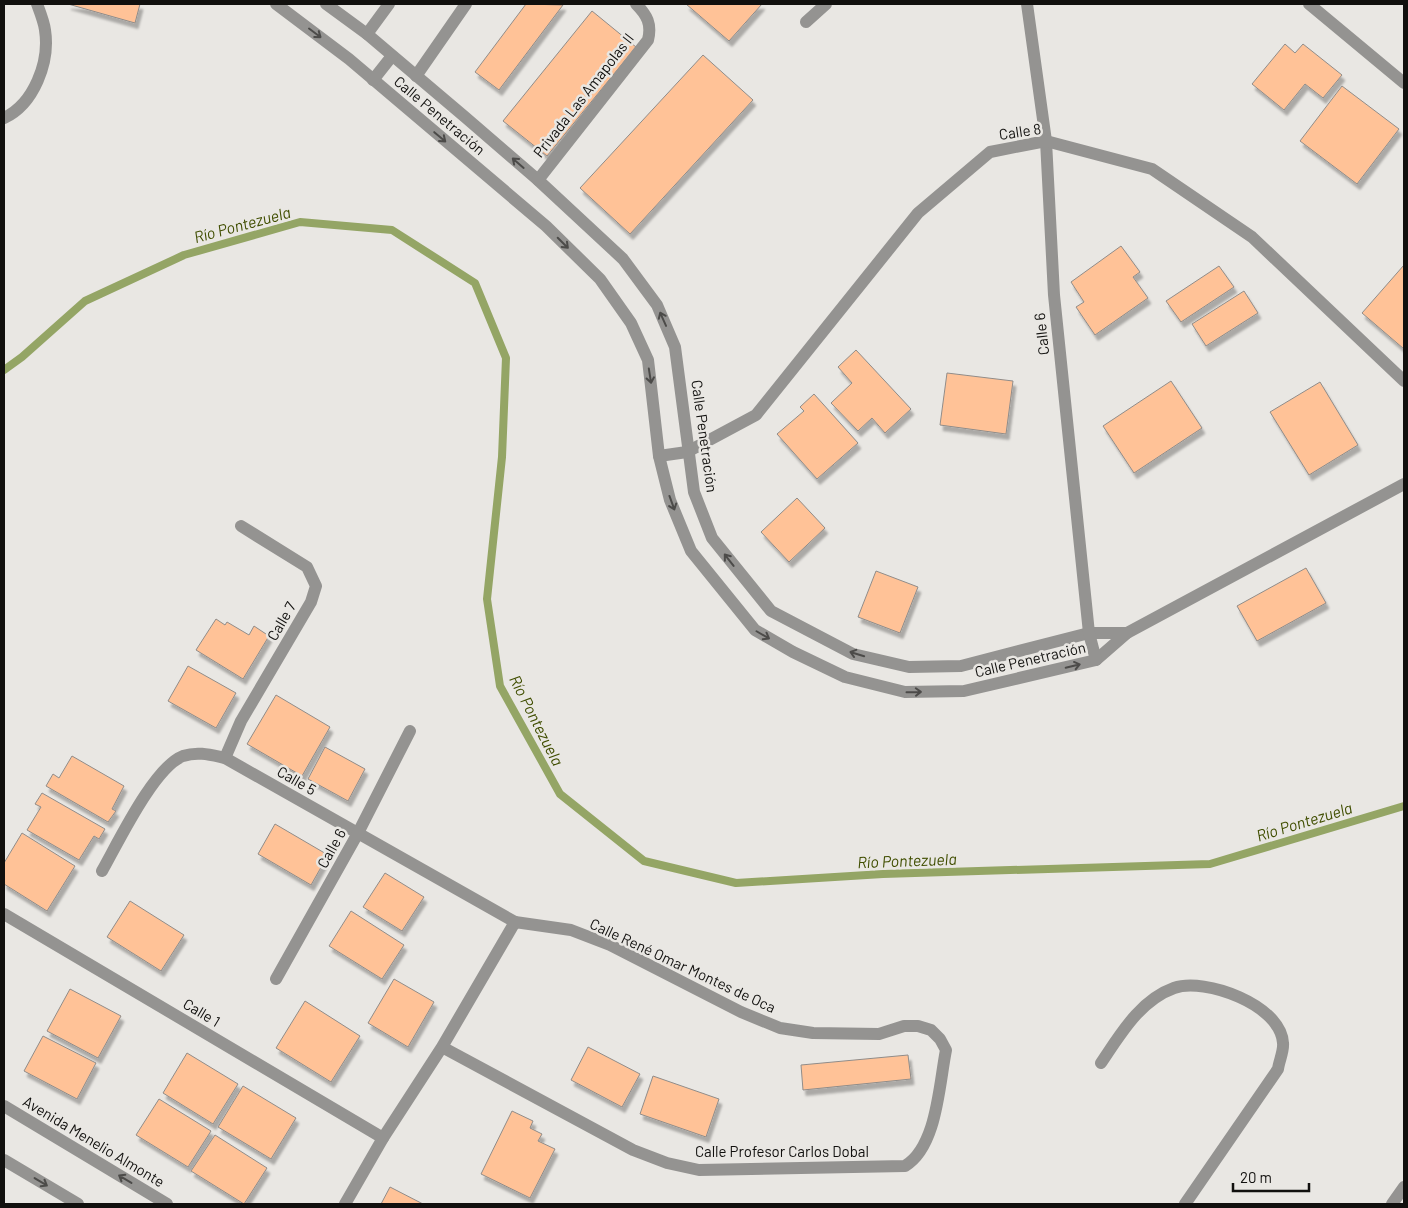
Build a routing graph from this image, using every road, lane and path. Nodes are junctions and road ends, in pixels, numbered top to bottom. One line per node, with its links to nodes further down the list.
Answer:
1 (37, 4): 16 (street)
2 (276, 4): 14 (street, Calle Penetración, one-way to 14)
3 (326, 4): 11 (street, Calle Penetración)
4 (389, 4): 11 (street)
5 (466, 4): 13 (street)
6 (636, 4): 18 (street, Privada Las Amapolas II)
7 (826, 4): 10 (street)
8 (1027, 4): 17 (street, Calle 6)
9 (1309, 4): 15 (street)
10 (806, 22)
11 (367, 34): 12 (street, Calle Penetración)
12 (392, 56): 13 (street, Calle Penetración); 14 (street)
13 (416, 76): 18 (street, Calle Penetración, one-way to 13)
14 (373, 80): 21 (street, Calle Penetración, one-way to 21)
15 (1404, 83)
16 (4, 118)
17 (1046, 141): 19 (street, Calle 8); 20 (street, Calle 8); 24 (street, Calle 6)
18 (538, 180): 20 (street, Calle Penetración, one-way to 18)
19 (1404, 381)
20 (688, 452): 21 (street, Calle 8); 24 (street, Calle Penetración, one-way to 20)
21 (659, 456): 26 (street, Calle Penetración, one-way to 26)
22 (1404, 484): 25 (street)
23 (241, 526): 28 (street, Calle 7)
24 (1089, 632): 25 (street, Calle Penetración); 26 (street, Calle 6)
25 (1127, 633): 26 (street, Calle Penetración)
26 (1096, 660)
27 (410, 731): 29 (street, Calle 6)
28 (225, 758): 29 (street, Calle 5); 30 (street, Calle 5)
29 (358, 833): 32 (street, Calle 5); 33 (street, Calle 6)
30 (102, 871)
31 (4, 914): 38 (street, Calle 1)
32 (515, 922): 34 (street); 35 (street, Calle René Omar Montes de Oca)
33 (276, 979)
34 (442, 1047): 35 (street, Calle Profesor Carlos Dobal); 38 (street)
35 (946, 1050)
36 (1101, 1063): 44 (street)
37 (4, 1106): 42 (street, Avenida Menelio Almonte, one-way to 37)
38 (383, 1138): 43 (street)
39 (4, 1160): 41 (street, one-way to 41)
40 (1404, 1187): 45 (street)
41 (78, 1204)
42 (167, 1204)
43 (345, 1204)
44 (1185, 1204)
45 (1392, 1204)

